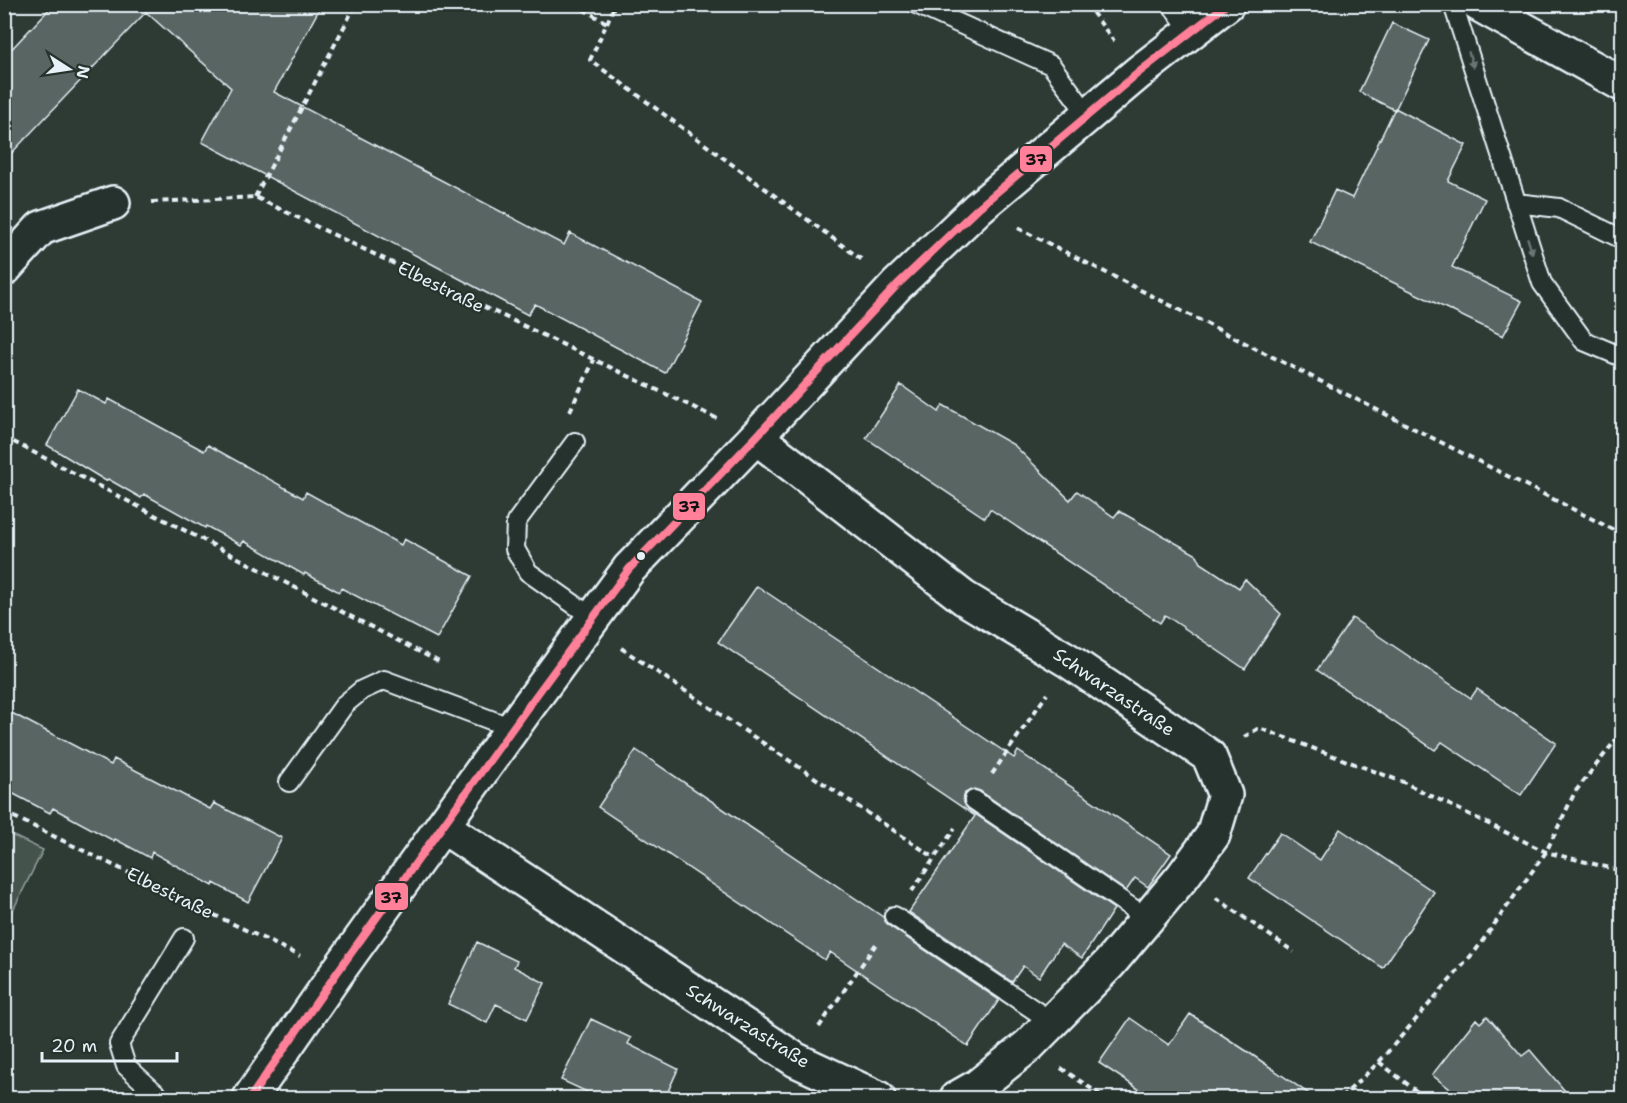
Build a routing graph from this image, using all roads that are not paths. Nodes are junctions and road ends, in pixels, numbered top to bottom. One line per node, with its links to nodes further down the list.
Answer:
1 (916, 4): 8 (lane)
2 (1171, 4): 6 (lane)
3 (1227, 4): 6 (street)
4 (1453, 4): 10 (lane, one-way to 10)
5 (1478, 4): 7 (street)
6 (1192, 32): 8 (street)
7 (1623, 84)
8 (1088, 115): 14 (street)
9 (113, 203): 12 (street)
10 (1516, 204): 11 (lane); 13 (lane, one-way to 13)
11 (1623, 239)
12 (4, 269)
13 (1623, 357)
14 (756, 437): 16 (street); 22 (street, Schwarzastraße)
15 (575, 442): 16 (lane)
16 (589, 621): 17 (street)
17 (512, 728): 18 (lane); 20 (street)
18 (289, 782)
19 (974, 800): 22 (lane)
20 (442, 826): 26 (street); 27 (street, Schwarzastraße)
21 (894, 916): 24 (lane)
22 (1148, 919): 24 (street)
23 (184, 938): 25 (lane)
24 (1052, 1022): 28 (street)
25 (161, 1098)
26 (249, 1098)
27 (878, 1098)
28 (957, 1098)

